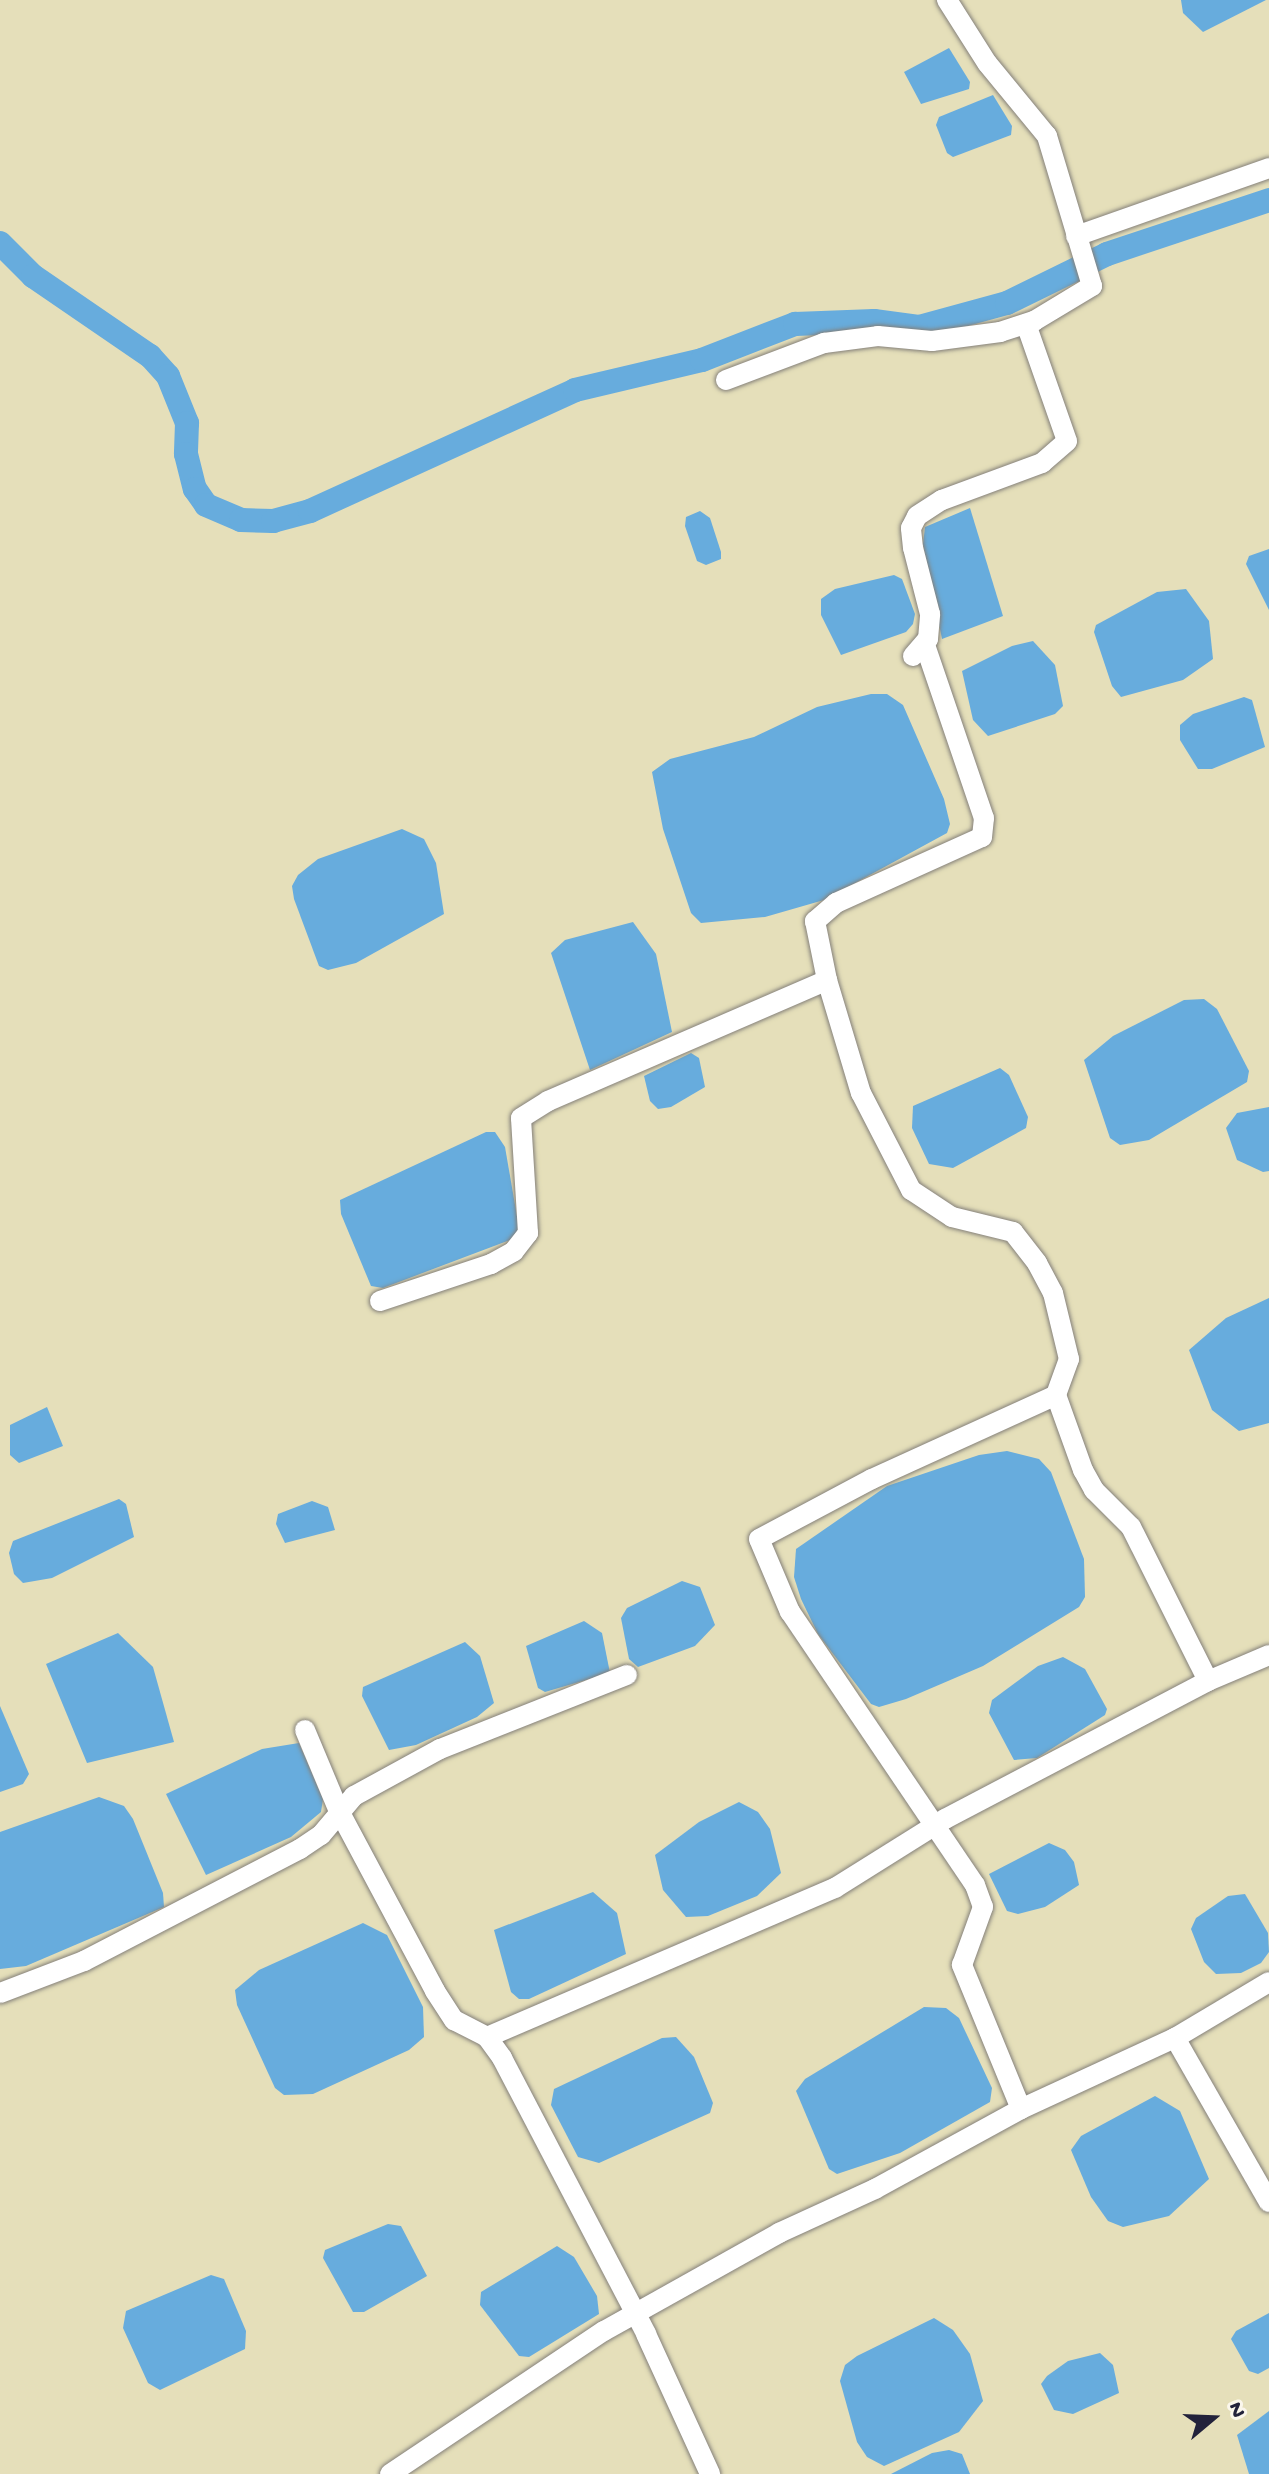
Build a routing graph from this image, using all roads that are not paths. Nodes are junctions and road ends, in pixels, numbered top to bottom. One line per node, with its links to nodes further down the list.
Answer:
1 (947, 0): 3 (street)
2 (1269, 168): 3 (street)
3 (1077, 241): 4 (street)
4 (1026, 324): 5 (street); 6 (street)
5 (726, 380)
6 (827, 980): 7 (street); 8 (street)
7 (380, 1301)
8 (1056, 1395): 11 (street); 14 (street)
9 (1269, 1655): 11 (street)
10 (627, 1675): 13 (street)
11 (1208, 1681): 14 (street)
12 (305, 1730): 13 (street)
13 (338, 1809): 16 (street); 17 (street)
14 (937, 1824): 17 (street); 19 (street)
15 (1269, 1982): 18 (street)
16 (0, 1993)
17 (487, 2037): 21 (street)
18 (1175, 2038): 19 (street); 20 (street)
19 (1021, 2109): 21 (street)
20 (1269, 2202)
21 (635, 2316): 22 (street); 23 (street)
22 (390, 2474)
23 (710, 2474)

